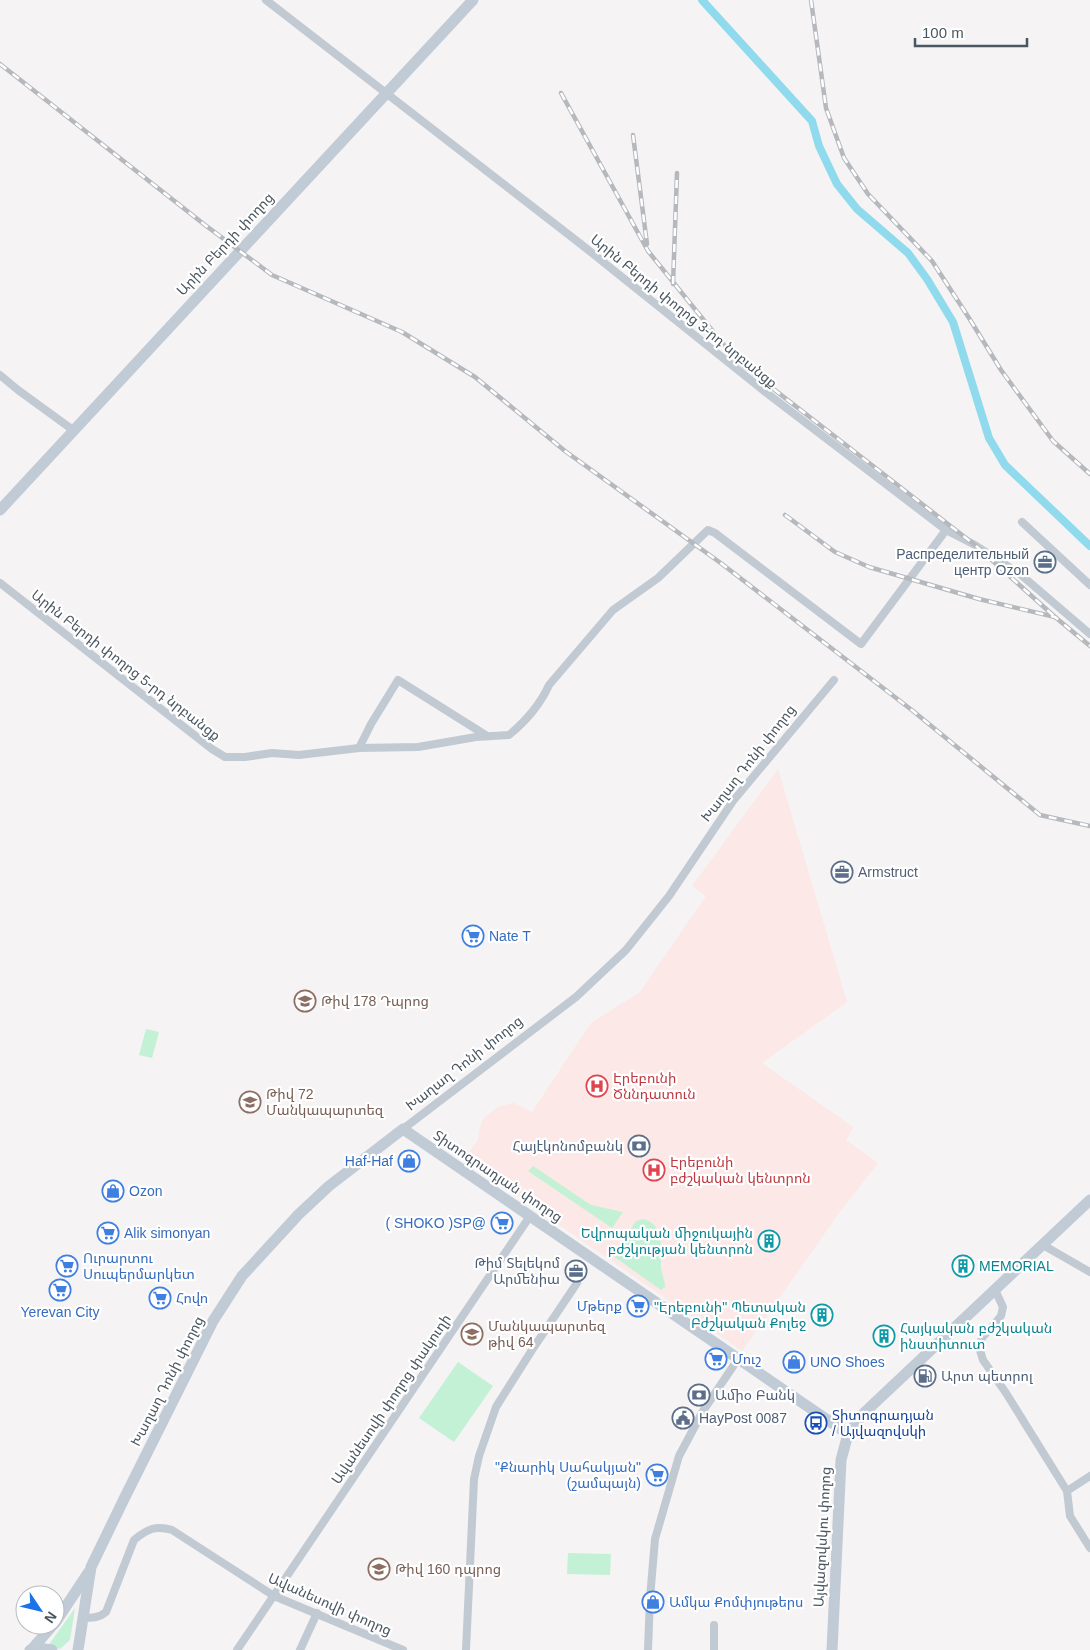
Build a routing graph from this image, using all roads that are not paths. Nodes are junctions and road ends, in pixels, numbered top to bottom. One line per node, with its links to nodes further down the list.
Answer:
1 (266, 0): 3 (street, Արին Բերդի փողոց 3-րդ նրբանցք)
2 (474, 0): 3 (street, Արին Բերդի փողոց)
3 (387, 93): 5 (street, Արին Բերդի փողոց); 8 (street, Արին Բերդի փողոց 3-րդ նրբանցք)
4 (0, 375): 5 (street)
5 (73, 430): 6 (street, Արին Բերդի փողոց)
6 (0, 510)
7 (1022, 522): 10 (street)
8 (946, 530): 11 (street, Արին Բերդի փողոց 3-րդ նրբանցք); 13 (street, Արին Բերդի փողոց 5-րդ նրբանցք)
9 (0, 583): 14 (street, Արին Բերդի փողոց 5-րդ նրբանցք)
10 (1090, 585)
11 (1090, 634)
12 (834, 680): 15 (street, Խաղաղ Դոնի փողոց)
13 (487, 736): 14 (street, Արին Բերդի փողոց 5-րդ նրբանցք); 14 (street)
14 (359, 748)
15 (403, 1129): 17 (street, Տիտոգրադյան փողոց); 27 (street, Խաղաղ Դոնի փողոց)
16 (1090, 1200): 18 (street, Այվազովսկու փողոց)
17 (530, 1216): 22 (street, Տիտոգրադյան փողոց); 28 (street, Ավանեսովի փողոց փակուղի)
18 (1043, 1245): 19 (street); 21 (street, Այվազովսկու փողոց)
19 (1090, 1272)
20 (577, 1283): 40 (street)
21 (995, 1290): 23 (street, Այվազովսկու փողոց); 25 (street)
22 (738, 1359): 23 (street, Տիտոգրադյան փողոց); 41 (street)
23 (848, 1434): 43 (street, Այվազովսկու փողոց)
24 (1090, 1476): 25 (street)
25 (1066, 1491): 26 (street)
26 (1090, 1548)
27 (91, 1567): 29 (street); 31 (street, Խաղաղ Դոնի փողոց)
28 (274, 1596): 30 (street, Ավանեսովի փողոց); 31 (street, Ավանեսովի փողոց); 37 (street, Ավանեսովի փողոց փակուղի)
29 (65, 1607)
30 (317, 1614): 38 (street); 39 (street, Ավանեսովի փողոց)
31 (82, 1618): 36 (street, Խաղաղ Դոնի փողոց)
32 (714, 1625): 42 (street)
33 (44, 1635): 34 (street)
34 (30, 1650): 35 (street)
35 (52, 1650)
36 (78, 1650)
37 (237, 1650)
38 (300, 1650)
39 (403, 1650)
40 (466, 1650)
41 (648, 1650)
42 (714, 1650)
43 (832, 1650)

